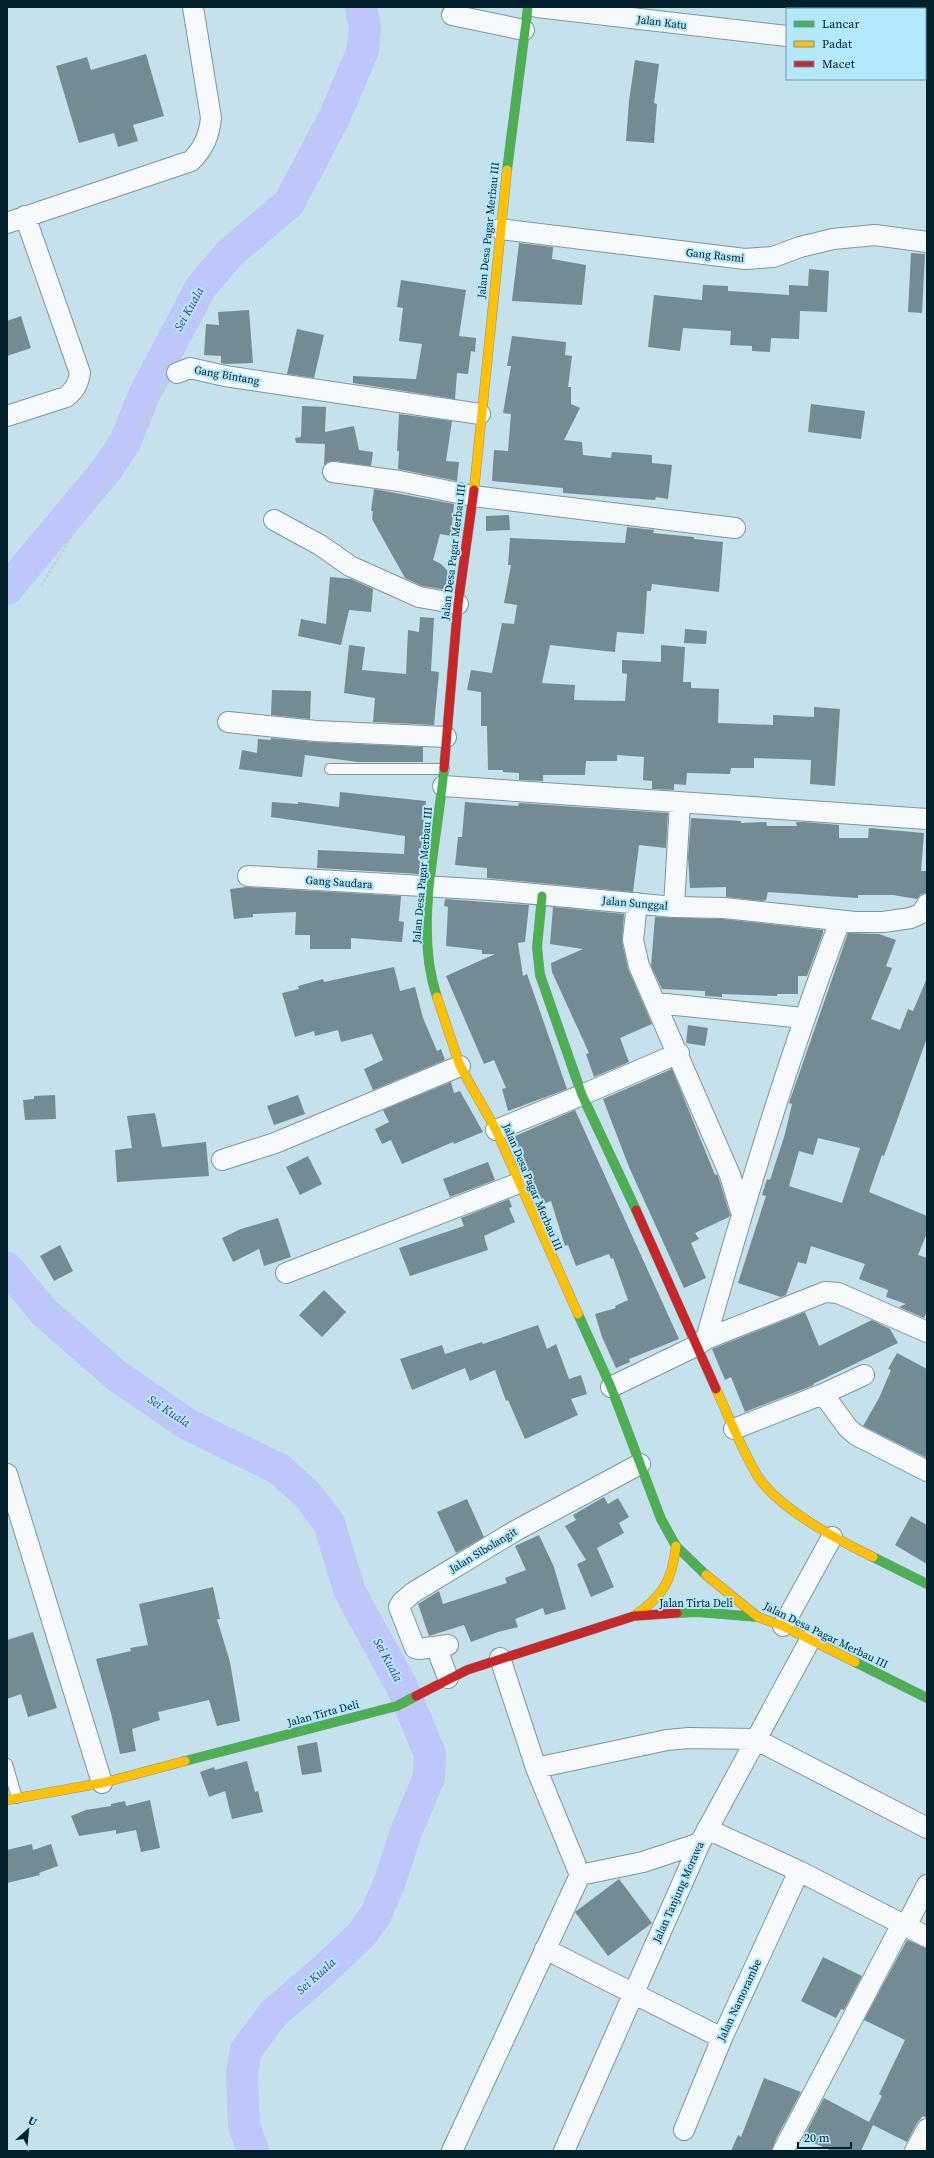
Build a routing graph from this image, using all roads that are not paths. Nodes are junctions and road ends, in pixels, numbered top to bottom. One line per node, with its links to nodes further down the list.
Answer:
1 (193, 7): 7 (street)
2 (528, 7): 5 (street, Jalan Desa Pagar Merbau III)
3 (537, 7): 6 (street, Jalan Katu)
4 (452, 15): 5 (street)
5 (524, 30): 8 (street, Jalan Desa Pagar Merbau III)
6 (786, 36)
7 (16, 219): 12 (street)
8 (500, 229): 9 (street, Gang Rasmi); 11 (street, Jalan Desa Pagar Merbau III)
9 (927, 242)
10 (177, 373): 11 (street, Gang Bintang)
11 (480, 414): 14 (street, Jalan Desa Pagar Merbau III)
12 (7, 416)
13 (333, 472): 14 (street)
14 (473, 496): 16 (street); 17 (street, Jalan Desa Pagar Merbau III)
15 (274, 520): 17 (street)
16 (735, 528)
17 (458, 604): 19 (street, Jalan Desa Pagar Merbau III)
18 (228, 722): 19 (street)
19 (446, 737): 21 (street, Jalan Desa Pagar Merbau III)
20 (330, 769): 21 (lane)
21 (444, 777): 22 (street); 25 (street, Jalan Desa Pagar Merbau III)
22 (680, 803): 23 (street); 29 (street)
23 (927, 819)
24 (248, 876): 25 (street, Gang Saudara)
25 (430, 888): 26 (street, Jalan Sunggal); 34 (street, Jalan Desa Pagar Merbau III)
26 (542, 896): 27 (street, Jalan Sunggal); 35 (street)
27 (637, 903): 29 (street, Jalan Sunggal); 31 (street)
28 (927, 904): 30 (street, Jalan Sunggal)
29 (674, 907): 30 (street, Jalan Sunggal)
30 (840, 921): 32 (street)
31 (656, 1003): 32 (street); 33 (street)
32 (803, 1018): 39 (street)
33 (679, 1053): 35 (street); 39 (street)
34 (460, 1066): 36 (street, Jalan Desa Pagar Merbau III); 37 (street)
35 (582, 1095): 36 (street); 42 (street)
36 (496, 1130): 38 (street, Jalan Desa Pagar Merbau III)
37 (222, 1160)
38 (519, 1183): 40 (street); 44 (street, Jalan Desa Pagar Merbau III)
39 (741, 1212): 42 (street)
40 (286, 1273)
41 (927, 1332): 42 (street)
42 (701, 1342): 44 (street); 46 (street)
43 (864, 1375): 45 (street)
44 (611, 1387): 47 (street, Jalan Desa Pagar Merbau III)
45 (823, 1394): 46 (street); 48 (street)
46 (734, 1429): 50 (street)
47 (640, 1464): 51 (street, Jalan Desa Pagar Merbau III); 58 (street, Jalan Sibolangit)
48 (927, 1471)
49 (7, 1474): 63 (street)
50 (832, 1537): 52 (street); 55 (street)
51 (676, 1546): 53 (street, Jalan Tirta Deli); 54 (street, Jalan Desa Pagar Merbau III)
52 (927, 1584)
53 (634, 1616): 54 (street, Jalan Tirta Deli); 57 (street, Jalan Tirta Deli)
54 (758, 1617): 55 (street, Jalan Desa Pagar Merbau III)
55 (783, 1626): 56 (street, Jalan Desa Pagar Merbau III)
56 (810, 1640): 59 (street, Jalan Desa Pagar Merbau III); 60 (street, Jalan Tanjung Morawa)
57 (500, 1658): 58 (street, Jalan Tirta Deli); 62 (street)
58 (445, 1679): 63 (street, Jalan Tirta Deli)
59 (927, 1698)
60 (755, 1739): 62 (street); 65 (street); 66 (street, Jalan Tanjung Morawa)
61 (7, 1764): 64 (lane)
62 (536, 1768): 68 (street)
63 (102, 1783): 64 (street, Jalan Tirta Deli)
64 (12, 1799)
65 (927, 1828)
66 (704, 1836): 67 (street); 68 (street); 73 (street, Jalan Tanjung Morawa)
67 (799, 1871): 70 (street); 74 (street, Jalan Namorambe)
68 (580, 1875): 72 (street)
69 (927, 1885): 70 (street)
70 (904, 1925): 71 (street); 79 (street)
71 (927, 1937)
72 (545, 1949): 73 (street); 77 (street)
73 (632, 1994): 74 (street); 78 (street, Jalan Tanjung Morawa)
74 (722, 2038): 76 (street, Jalan Namorambe)
75 (927, 2129): 80 (street)
76 (684, 2130)
77 (452, 2151)
78 (564, 2151)
79 (783, 2151)
80 (915, 2151)

